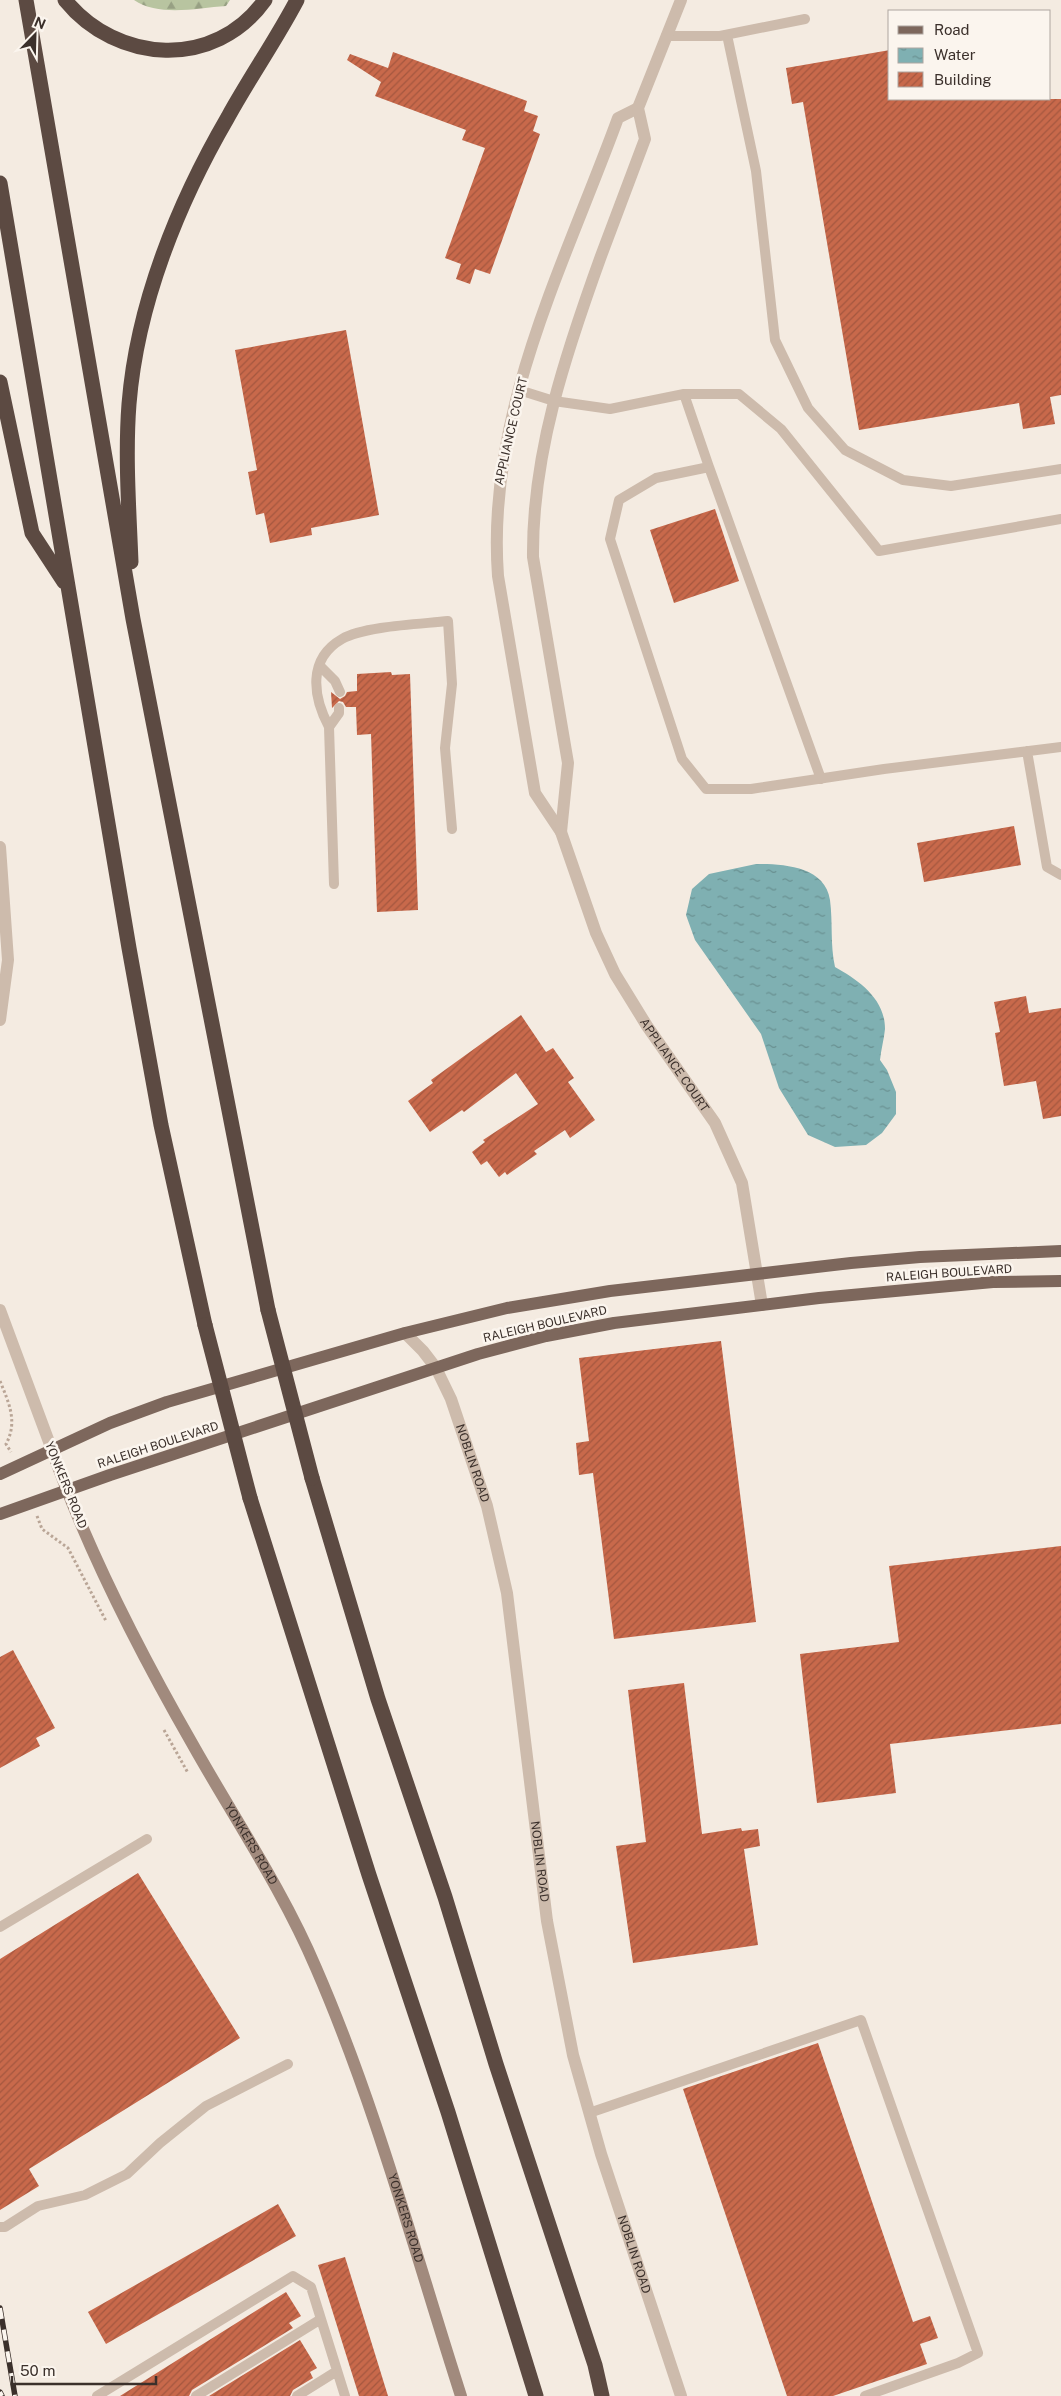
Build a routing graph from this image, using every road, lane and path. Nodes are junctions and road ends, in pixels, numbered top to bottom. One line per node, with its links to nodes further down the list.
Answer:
1 (26, 0): 19 (highway)
2 (64, 0): 3 (highway)
3 (265, 0)
4 (297, 0): 19 (highway)
5 (681, 0): 8 (street)
6 (805, 19): 7 (lane)
7 (727, 35): 8 (lane); 16 (lane)
8 (666, 36): 9 (street)
9 (638, 108): 12 (street, APPLIANCE COURT); 14 (street, APPLIANCE COURT)
10 (0, 183): 18 (highway)
11 (0, 382): 18 (highway)
12 (519, 390): 14 (lane); 28 (street, APPLIANCE COURT)
13 (684, 394): 14 (lane); 15 (lane); 17 (lane)
14 (554, 401): 28 (street, APPLIANCE COURT)
15 (709, 466): 26 (lane); 26 (lane)
16 (1061, 469)
17 (1061, 519)
18 (68, 589): 64 (highway, bridge)
19 (133, 619): 57 (highway, bridge)
20 (320, 666): 21 (lane); 23 (lane); 27 (lane)
21 (340, 692)
22 (339, 708): 23 (lane)
23 (329, 727): 31 (lane)
24 (1061, 747): 25 (lane)
25 (1027, 751): 26 (lane); 30 (lane)
26 (821, 778)
27 (452, 829)
28 (561, 832): 35 (street, APPLIANCE COURT)
29 (0, 847): 32 (street)
30 (1061, 875)
31 (334, 884)
32 (2, 897): 33 (street)
33 (0, 1020)
34 (1061, 1252): 35 (main road, RALEIGH BOULEVARD)
35 (758, 1274): 37 (street, APPLIANCE COURT); 39 (main road, RALEIGH BOULEVARD)
36 (1061, 1281): 37 (main road, RALEIGH BOULEVARD)
37 (762, 1305): 40 (main road, RALEIGH BOULEVARD)
38 (0, 1310): 42 (street, YONKERS ROAD)
39 (405, 1333): 40 (street, NOBLIN ROAD); 42 (main road, RALEIGH BOULEVARD)
40 (436, 1368): 45 (main road, RALEIGH BOULEVARD); 54 (street, NOBLIN ROAD)
41 (0, 1381): 43 (path)
42 (52, 1450): 43 (main road, RALEIGH BOULEVARD); 45 (main road, YONKERS ROAD)
43 (19, 1466): 44 (main road, RALEIGH BOULEVARD)
44 (0, 1474)
45 (66, 1490): 46 (main road, RALEIGH BOULEVARD); 63 (main road, YONKERS ROAD)
46 (32, 1502): 47 (main road, RALEIGH BOULEVARD); 48 (path)
47 (0, 1514)
48 (50, 1534)
49 (168, 1736): 50 (path)
50 (190, 1776)
51 (147, 1839): 52 (lane)
52 (0, 1927)
53 (288, 2064): 55 (lane)
54 (589, 2113): 67 (street, NOBLIN ROAD); 68 (lane)
55 (0, 2227)
56 (321, 2319): 58 (lane); 59 (lane); 60 (lane)
57 (594, 2365): 65 (highway); 66 (highway)
58 (337, 2371): 61 (lane); 62 (lane)
59 (97, 2396)
60 (196, 2396)
61 (297, 2396)
62 (345, 2396)
63 (461, 2396)
64 (536, 2396)
65 (602, 2396)
66 (608, 2396)
67 (681, 2396)
68 (865, 2396)

